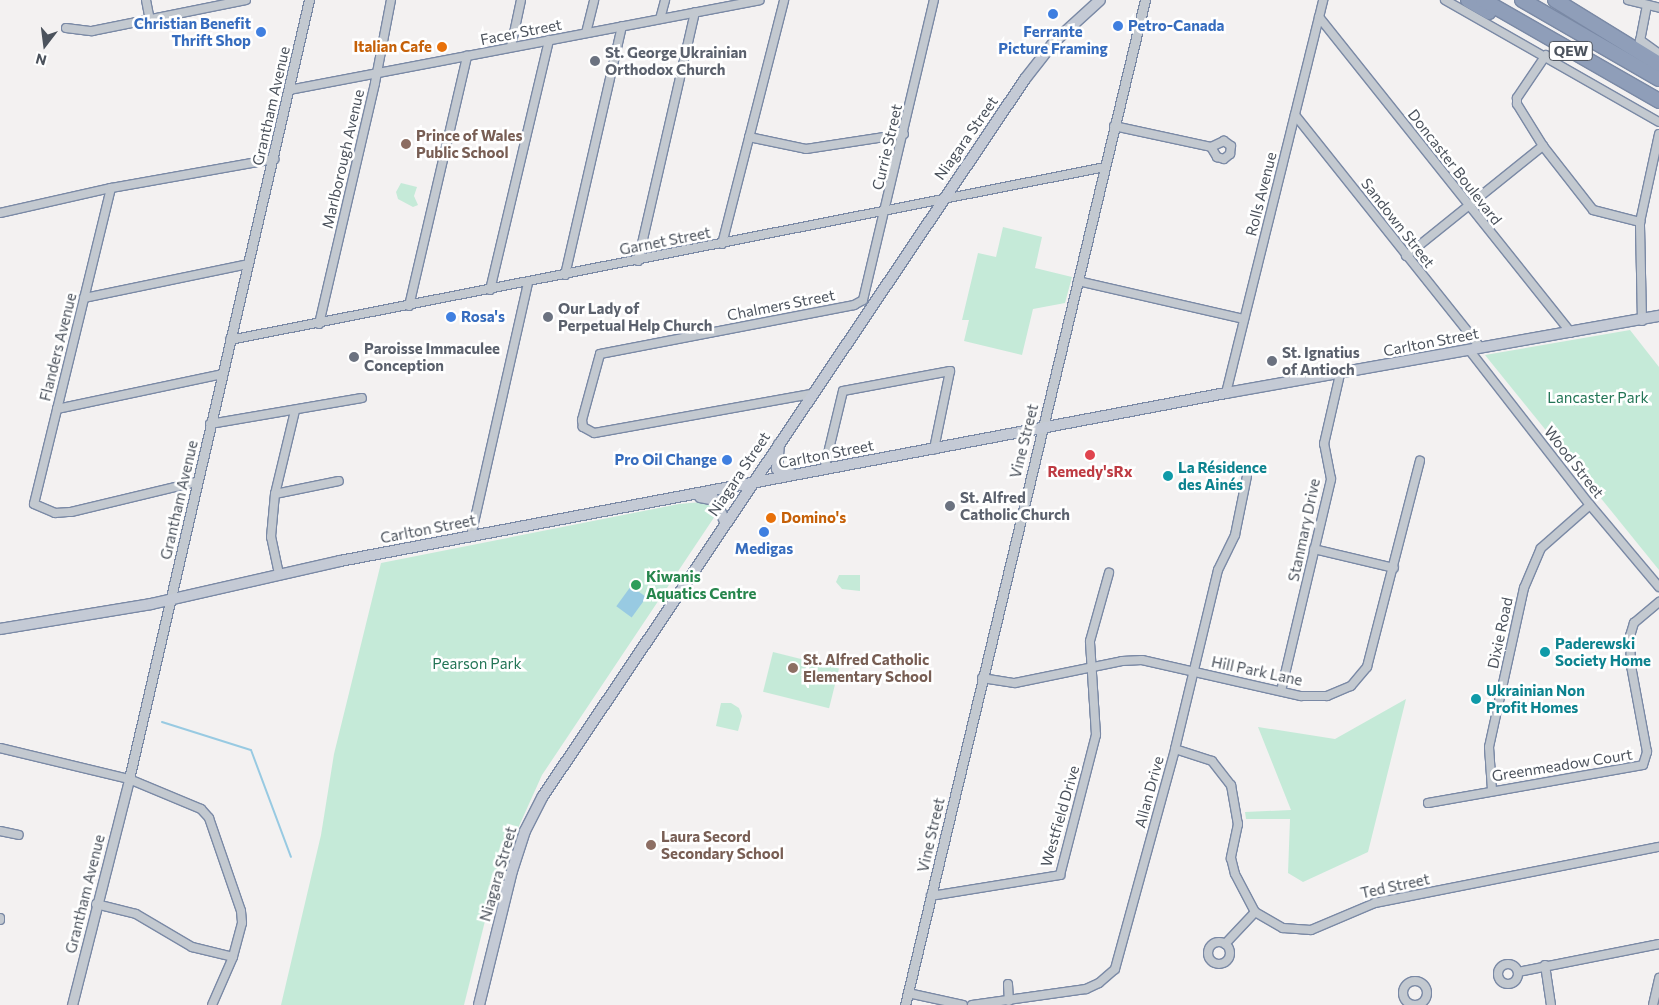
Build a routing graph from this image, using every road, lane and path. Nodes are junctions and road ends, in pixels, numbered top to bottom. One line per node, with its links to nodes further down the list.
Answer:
1 (146, 0): 26 (street)
2 (246, 0): 26 (street)
3 (310, 0): 39 (street, Grantham Avenue)
4 (391, 0): 37 (street, Marlborough Avenue)
5 (521, 0): 31 (street)
6 (594, 0): 29 (street)
7 (664, 0): 25 (street)
8 (758, 0): 20 (street, Facer Street)
9 (784, 0): 46 (street)
10 (934, 0): 44 (street, Currie Street)
11 (1100, 0): 52 (main road, Niagara Street)
12 (1145, 0): 43 (street, Vine Street)
13 (1323, 0): 24 (street, Rolls Avenue)
14 (1445, 0): 34 (street)
15 (1468, 0): 32 (highway)
16 (1483, 0): 32 (highway, QEW)
17 (1522, 0): 38 (highway, QEW)
18 (1555, 0): 36 (highway)
19 (1628, 0): 21 (street)
20 (719, 4): 23 (street, Facer Street)
21 (1647, 5): 22 (street); 33 (street)
22 (1659, 8)
23 (695, 12): 25 (street, Facer Street); 59 (street)
24 (1319, 17): 41 (street, Rolls Avenue); 53 (street, Doncaster Boulevard)
25 (660, 19): 27 (street, Facer Street)
26 (150, 20): 28 (street)
27 (622, 26): 29 (street, Facer Street); 61 (street)
28 (66, 28)
29 (586, 33): 30 (street, Facer Street)
30 (549, 40): 31 (street, Facer Street); 64 (street)
31 (511, 47): 35 (street, Facer Street)
32 (1568, 50): 40 (highway, QEW)
33 (1659, 54)
34 (1546, 55): 42 (street); 47 (street)
35 (467, 56): 37 (street, Facer Street); 67 (street)
36 (1659, 64)
37 (376, 74): 39 (street, Facer Street); 71 (street, Marlborough Avenue)
38 (1659, 79)
39 (289, 90): 49 (street, Grantham Avenue)
40 (1659, 101)
41 (1295, 115): 58 (street, Sandown Street); 69 (street, Rolls Avenue)
42 (1659, 122)
43 (1114, 126): 48 (street); 50 (street, Vine Street)
44 (904, 134): 46 (street); 54 (street, Currie Street)
45 (1659, 134): 56 (street)
46 (749, 137): 57 (street)
47 (1543, 146): 53 (street); 56 (street)
48 (1211, 147)
49 (274, 159): 51 (street); 60 (street, Grantham Avenue)
50 (1104, 167): 52 (street, Garnet Street); 62 (street, Vine Street)
51 (110, 188): 55 (street); 65 (street, Flanders Avenue)
52 (941, 201): 54 (street, Garnet Street); 78 (main road, Niagara Street)
53 (1468, 206): 58 (street); 72 (street, Doncaster Boulevard)
54 (886, 212): 57 (street, Garnet Street); 66 (street, Currie Street)
55 (0, 213)
56 (1640, 222): 70 (street)
57 (722, 244): 59 (street, Garnet Street)
58 (1406, 256): 74 (street, Sandown Street)
59 (638, 261): 61 (street, Garnet Street)
60 (248, 264): 65 (street); 73 (street, Grantham Avenue)
61 (565, 275): 63 (street, Garnet Street)
62 (1078, 281): 69 (street); 84 (street, Vine Street)
63 (528, 283): 64 (street, Garnet Street); 98 (street)
64 (490, 290): 67 (street, Garnet Street)
65 (84, 298): 81 (street, Flanders Avenue)
66 (863, 300): 78 (street, Chalmers Street)
67 (409, 306): 71 (street, Garnet Street)
68 (1659, 316): 70 (main road, Carlton Street)
69 (1244, 319): 79 (street, Rolls Avenue)
70 (1642, 320): 72 (main road, Carlton Street)
71 (318, 324): 73 (street, Garnet Street)
72 (1570, 333): 74 (main road, Carlton Street)
73 (230, 340): 76 (street, Grantham Avenue)
74 (1481, 348): 75 (main road, Carlton Street)
75 (1470, 351): 77 (main road, Carlton Street); 96 (street, Wood Street)
76 (222, 374): 81 (street); 83 (street, Grantham Avenue)
77 (1340, 374): 79 (main road, Carlton Street); 99 (street, Stanmary Drive)
78 (811, 394): 85 (main road, Niagara Street)
79 (1226, 394): 84 (main road, Carlton Street)
80 (362, 398): 82 (street)
81 (57, 409): 92 (street, Flanders Avenue)
82 (296, 411): 83 (street); 94 (street)
83 (210, 424): 92 (street, Grantham Avenue)
84 (1041, 429): 86 (main road, Carlton Street); 109 (street, Vine Street)
85 (779, 440): 89 (main road); 93 (main road, Niagara Street)
86 (934, 449): 88 (main road, Carlton Street); 88 (street)
87 (1420, 461): 100 (street, Hill Park Lane)
88 (824, 470): 89 (main road, Carlton Street)
89 (795, 475): 93 (main road, Carlton Street)
90 (1247, 476): 108 (street, Allan Drive)
91 (339, 481): 94 (street)
92 (196, 482): 104 (street, Grantham Avenue)
93 (750, 484): 95 (main road, Carlton Street); 97 (main road, Niagara Street)
94 (276, 494): 102 (street)
95 (696, 496): 97 (main road); 98 (main road, Carlton Street)
96 (1590, 504): 103 (street, Wood Street); 114 (street, Dixie Road)
97 (725, 521): 133 (main road, Niagara Street)
98 (471, 536): 102 (main road, Carlton Street)
99 (1314, 550): 100 (street); 110 (street, Stanmary Drive)
100 (1394, 568): 110 (street, Hill Park Lane)
101 (1109, 572): 107 (street)
102 (279, 574): 104 (main road, Carlton Street)
103 (1659, 587)
104 (171, 599): 106 (main road, Carlton Street); 113 (street, Grantham Avenue)
105 (1659, 602): 114 (street, Greenmeadow Court)
106 (0, 629)
107 (1090, 667): 108 (street, Hill Park Lane); 109 (street, Hill Park Lane); 119 (street, Westfield Drive)
108 (1193, 672): 110 (street, Hill Park Lane); 112 (street, Allan Drive)
109 (982, 678): 119 (street, Vine Street)
110 (1280, 691)
111 (0, 748): 113 (street)
112 (1175, 749): 121 (street); 130 (street, Allan Drive)
113 (129, 779): 120 (street, Grantham Avenue); 124 (street)
114 (1492, 790): 115 (street, Greenmeadow Court)
115 (1428, 803)
116 (0, 831): 117 (street)
117 (19, 835)
118 (1659, 847): 121 (street, Ted Street)
119 (931, 896): 129 (street, Vine Street)
120 (96, 904): 124 (street); 131 (street, Grantham Avenue)
121 (1255, 912): 122 (street)
122 (1225, 944)
123 (1659, 944): 125 (street)
124 (233, 957): 132 (street)
125 (1545, 965): 126 (street); 137 (street)
126 (1518, 972)
127 (1659, 978): 138 (street)
128 (1008, 984): 130 (street)
129 (908, 993): 134 (street, Vine Street); 135 (street)
130 (1009, 1000): 136 (street, Allan Drive)
131 (72, 1005)
132 (212, 1005)
133 (479, 1005)
134 (905, 1005)
135 (963, 1005)
136 (972, 1005)
137 (1551, 1005)
138 (1653, 1005)

